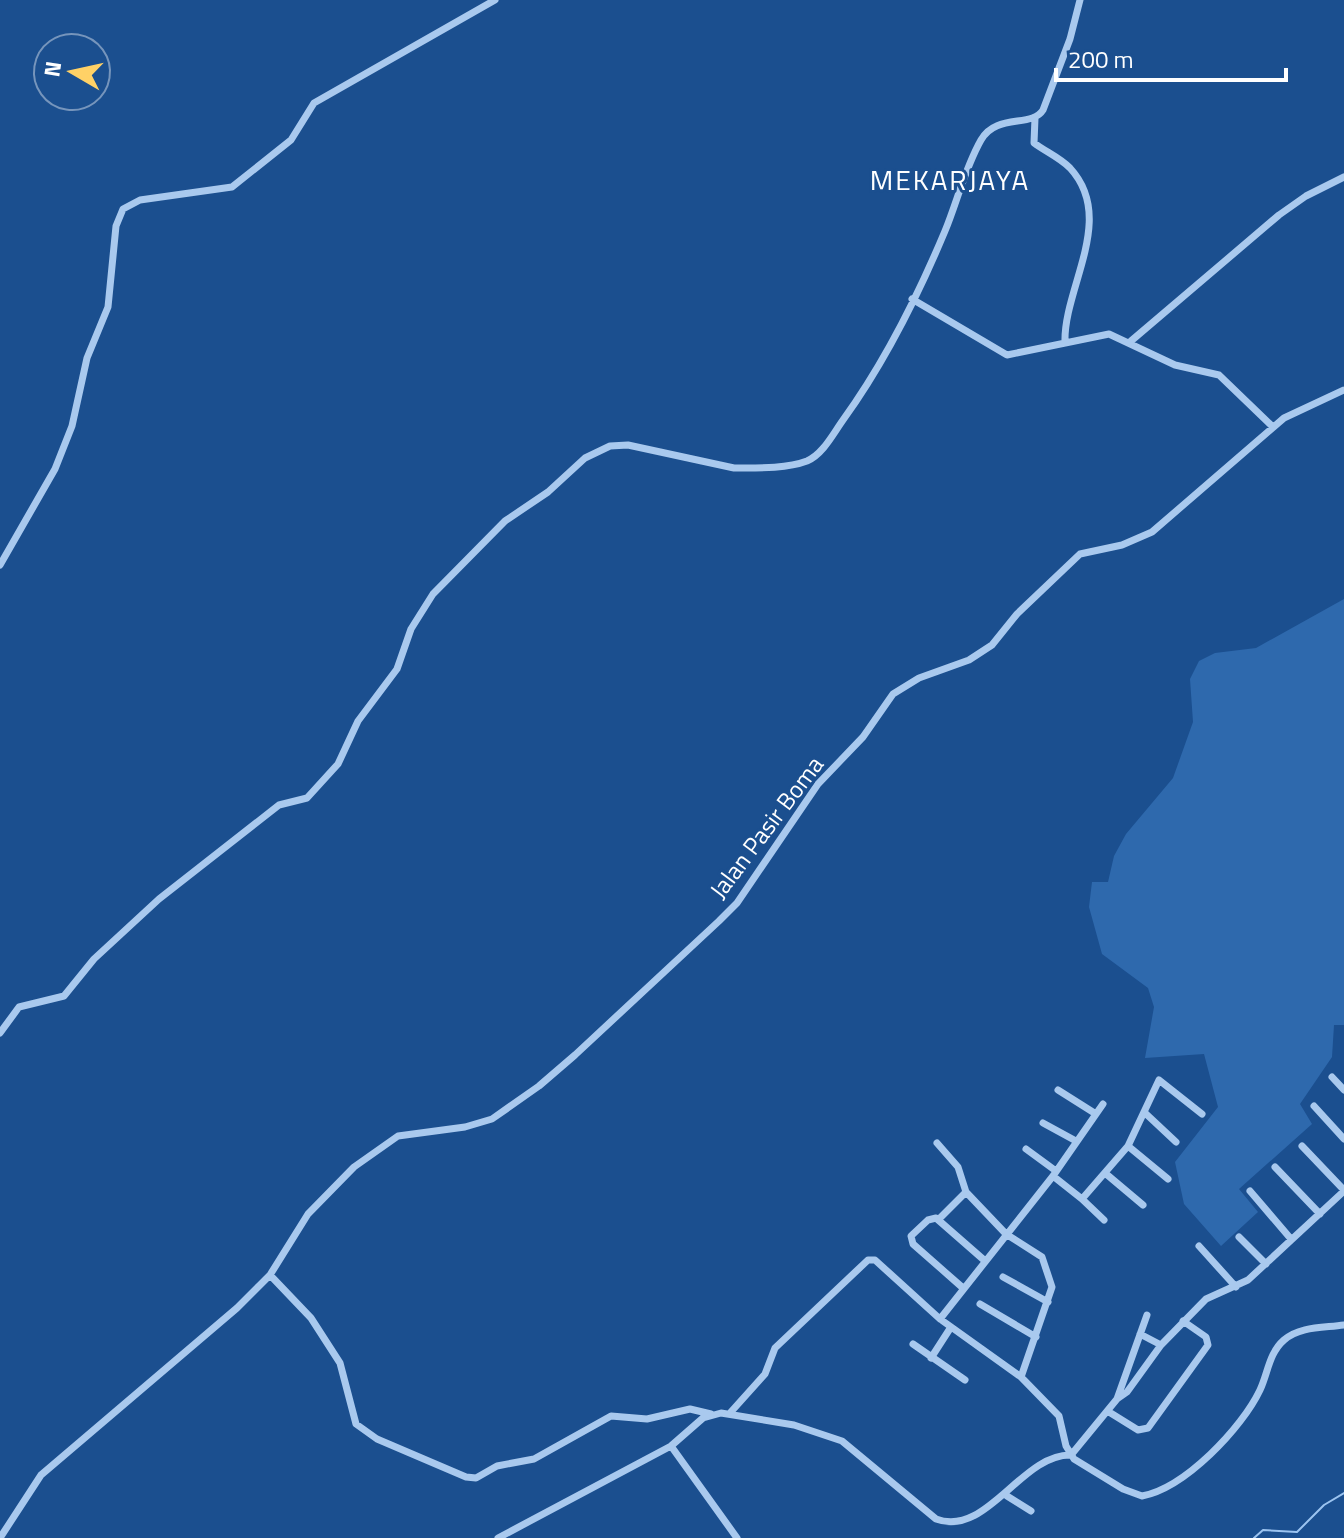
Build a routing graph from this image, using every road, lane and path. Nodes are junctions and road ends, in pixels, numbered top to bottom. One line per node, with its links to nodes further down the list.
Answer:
1 (493, 0): 10 (street)
2 (1080, 0): 3 (street)
3 (1035, 118): 5 (street); 7 (street)
4 (1344, 177): 6 (street)
5 (912, 299): 7 (street); 11 (street)
6 (1131, 341): 7 (street); 9 (street)
7 (1065, 343)
8 (1344, 390): 9 (street, Jalan Pasir Boma)
9 (1273, 427): 46 (street, Jalan Pasir Boma)
10 (0, 565)
11 (0, 1033)
12 (1332, 1077): 14 (street)
13 (1058, 1090): 18 (street)
14 (1344, 1090)
15 (1103, 1104): 18 (street)
16 (1314, 1106): 21 (street)
17 (1144, 1112): 19 (street); 23 (street); 25 (street)
18 (1096, 1114): 22 (street)
19 (1202, 1114)
20 (1043, 1123): 22 (street)
21 (1344, 1139)
22 (1076, 1141): 30 (street)
23 (1176, 1142)
24 (937, 1143): 34 (street)
25 (1128, 1146): 29 (street); 31 (street)
26 (1302, 1146): 32 (street)
27 (1026, 1149): 30 (street)
28 (1275, 1167): 37 (street)
29 (1105, 1173): 35 (street); 36 (street)
30 (1055, 1174): 35 (street); 40 (street)
31 (1168, 1179)
32 (1344, 1190): 37 (street)
33 (1250, 1191): 42 (street)
34 (966, 1192): 38 (street); 40 (street)
35 (1082, 1199): 39 (street)
36 (1143, 1205)
37 (1320, 1214): 42 (street)
38 (939, 1219): 44 (street); 49 (street)
39 (1104, 1220)
40 (1006, 1234): 44 (street); 50 (street)
41 (1239, 1237): 45 (street)
42 (1291, 1239): 45 (street)
43 (1199, 1246): 48 (street)
44 (984, 1260): 49 (street)
45 (1266, 1264): 48 (street)
46 (270, 1275): 67 (street); 72 (street, Jalan Pasir Boma)
47 (1003, 1277): 50 (street)
48 (1236, 1287): 54 (street)
49 (963, 1288): 53 (street)
50 (1048, 1302): 58 (street)
51 (980, 1304): 58 (street)
52 (1147, 1315): 57 (street)
53 (940, 1319): 56 (street); 66 (street)
54 (1183, 1321): 60 (street); 65 (street)
55 (1344, 1325): 69 (street)
56 (951, 1327): 61 (street); 62 (street)
57 (1140, 1334): 60 (street); 64 (street)
58 (1036, 1337): 62 (street)
59 (913, 1344): 61 (street)
60 (1161, 1345): 64 (street)
61 (931, 1358): 63 (street)
62 (1021, 1377): 69 (street)
63 (965, 1380)
64 (1117, 1399): 65 (street)
65 (1109, 1412): 69 (street)
66 (730, 1413): 67 (street); 70 (street)
67 (712, 1414): 68 (street)
68 (671, 1446): 73 (street); 74 (street)
69 (1071, 1455): 70 (street)
70 (1007, 1496): 71 (street)
71 (1031, 1511)
72 (0, 1538)
73 (498, 1538)
74 (737, 1538)

